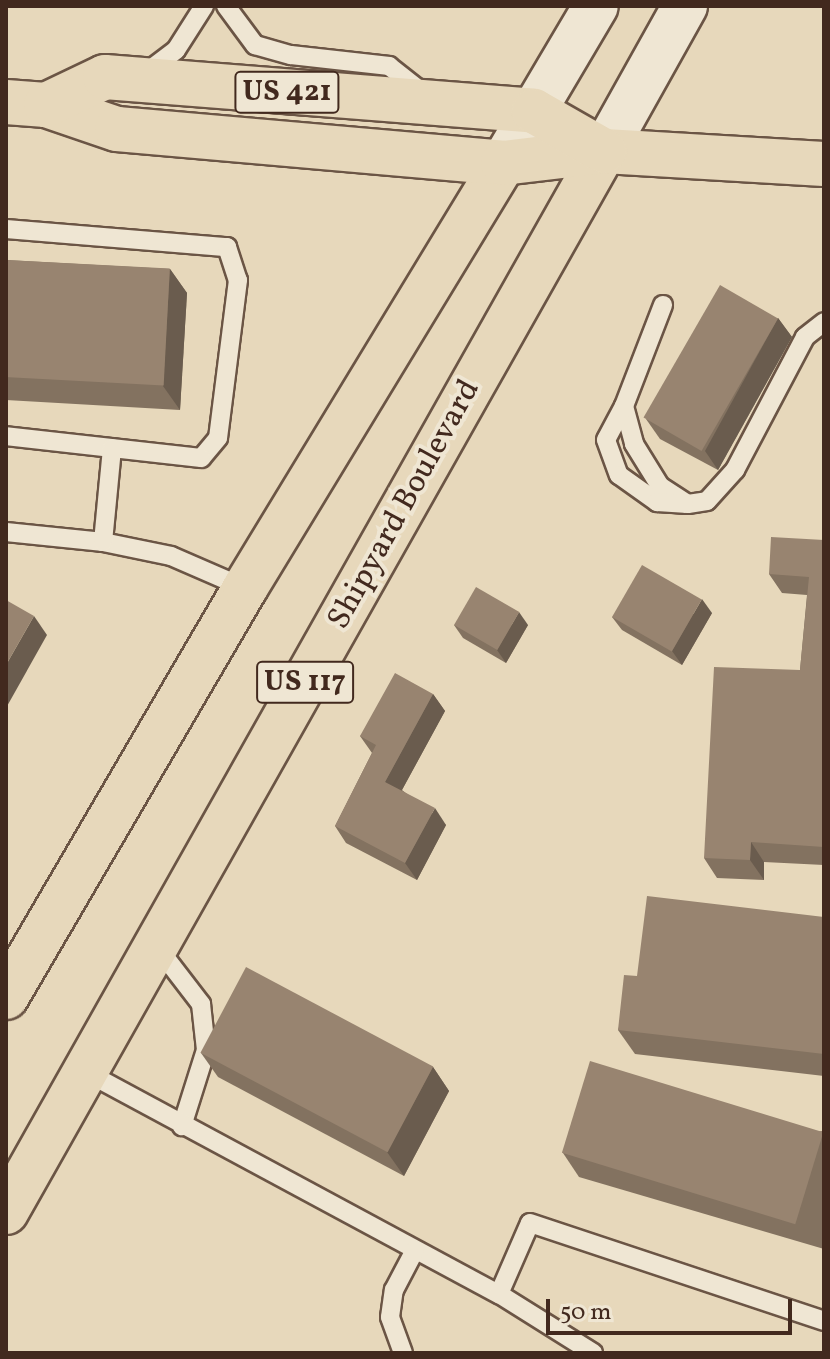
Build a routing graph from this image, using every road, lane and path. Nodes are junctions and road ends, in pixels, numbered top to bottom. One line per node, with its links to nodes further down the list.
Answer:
1 (204, 6): 5 (lane)
2 (226, 6): 7 (lane)
3 (596, 6): 8 (main road, US 117)
4 (685, 6): 9 (main road, Shipyard Boulevard / US 117)
5 (137, 80): 6 (main road, US 421); 7 (main road, US 421)
6 (26, 104): 10 (main road, US 421)
7 (437, 104): 8 (main road, US 421)
8 (534, 111): 9 (main road, US 421); 10 (main road, US 117)
9 (604, 151): 10 (main road, US 421); 11 (main road, US 421); 22 (main road, Shipyard Boulevard / US 117)
10 (503, 163): 21 (main road, US 117)
11 (824, 164)
12 (6, 229): 17 (lane)
13 (663, 305): 15 (lane)
14 (824, 322): 18 (lane)
15 (624, 406): 18 (lane); 18 (lane)
16 (6, 436): 17 (lane)
17 (112, 448): 20 (lane)
18 (688, 504)
19 (6, 532): 20 (lane)
20 (103, 542): 21 (lane)
21 (245, 588): 23 (main road, US 117)
22 (156, 946): 24 (main road, Shipyard Boulevard / US 117); 25 (lane)
23 (6, 997)
24 (86, 1072): 25 (lane); 26 (main road, Shipyard Boulevard / US 117)
25 (182, 1126): 27 (lane)
26 (6, 1212)
27 (415, 1250): 28 (lane); 30 (lane)
28 (499, 1294): 29 (lane); 31 (lane)
29 (824, 1321)
30 (403, 1353)
31 (593, 1353)

